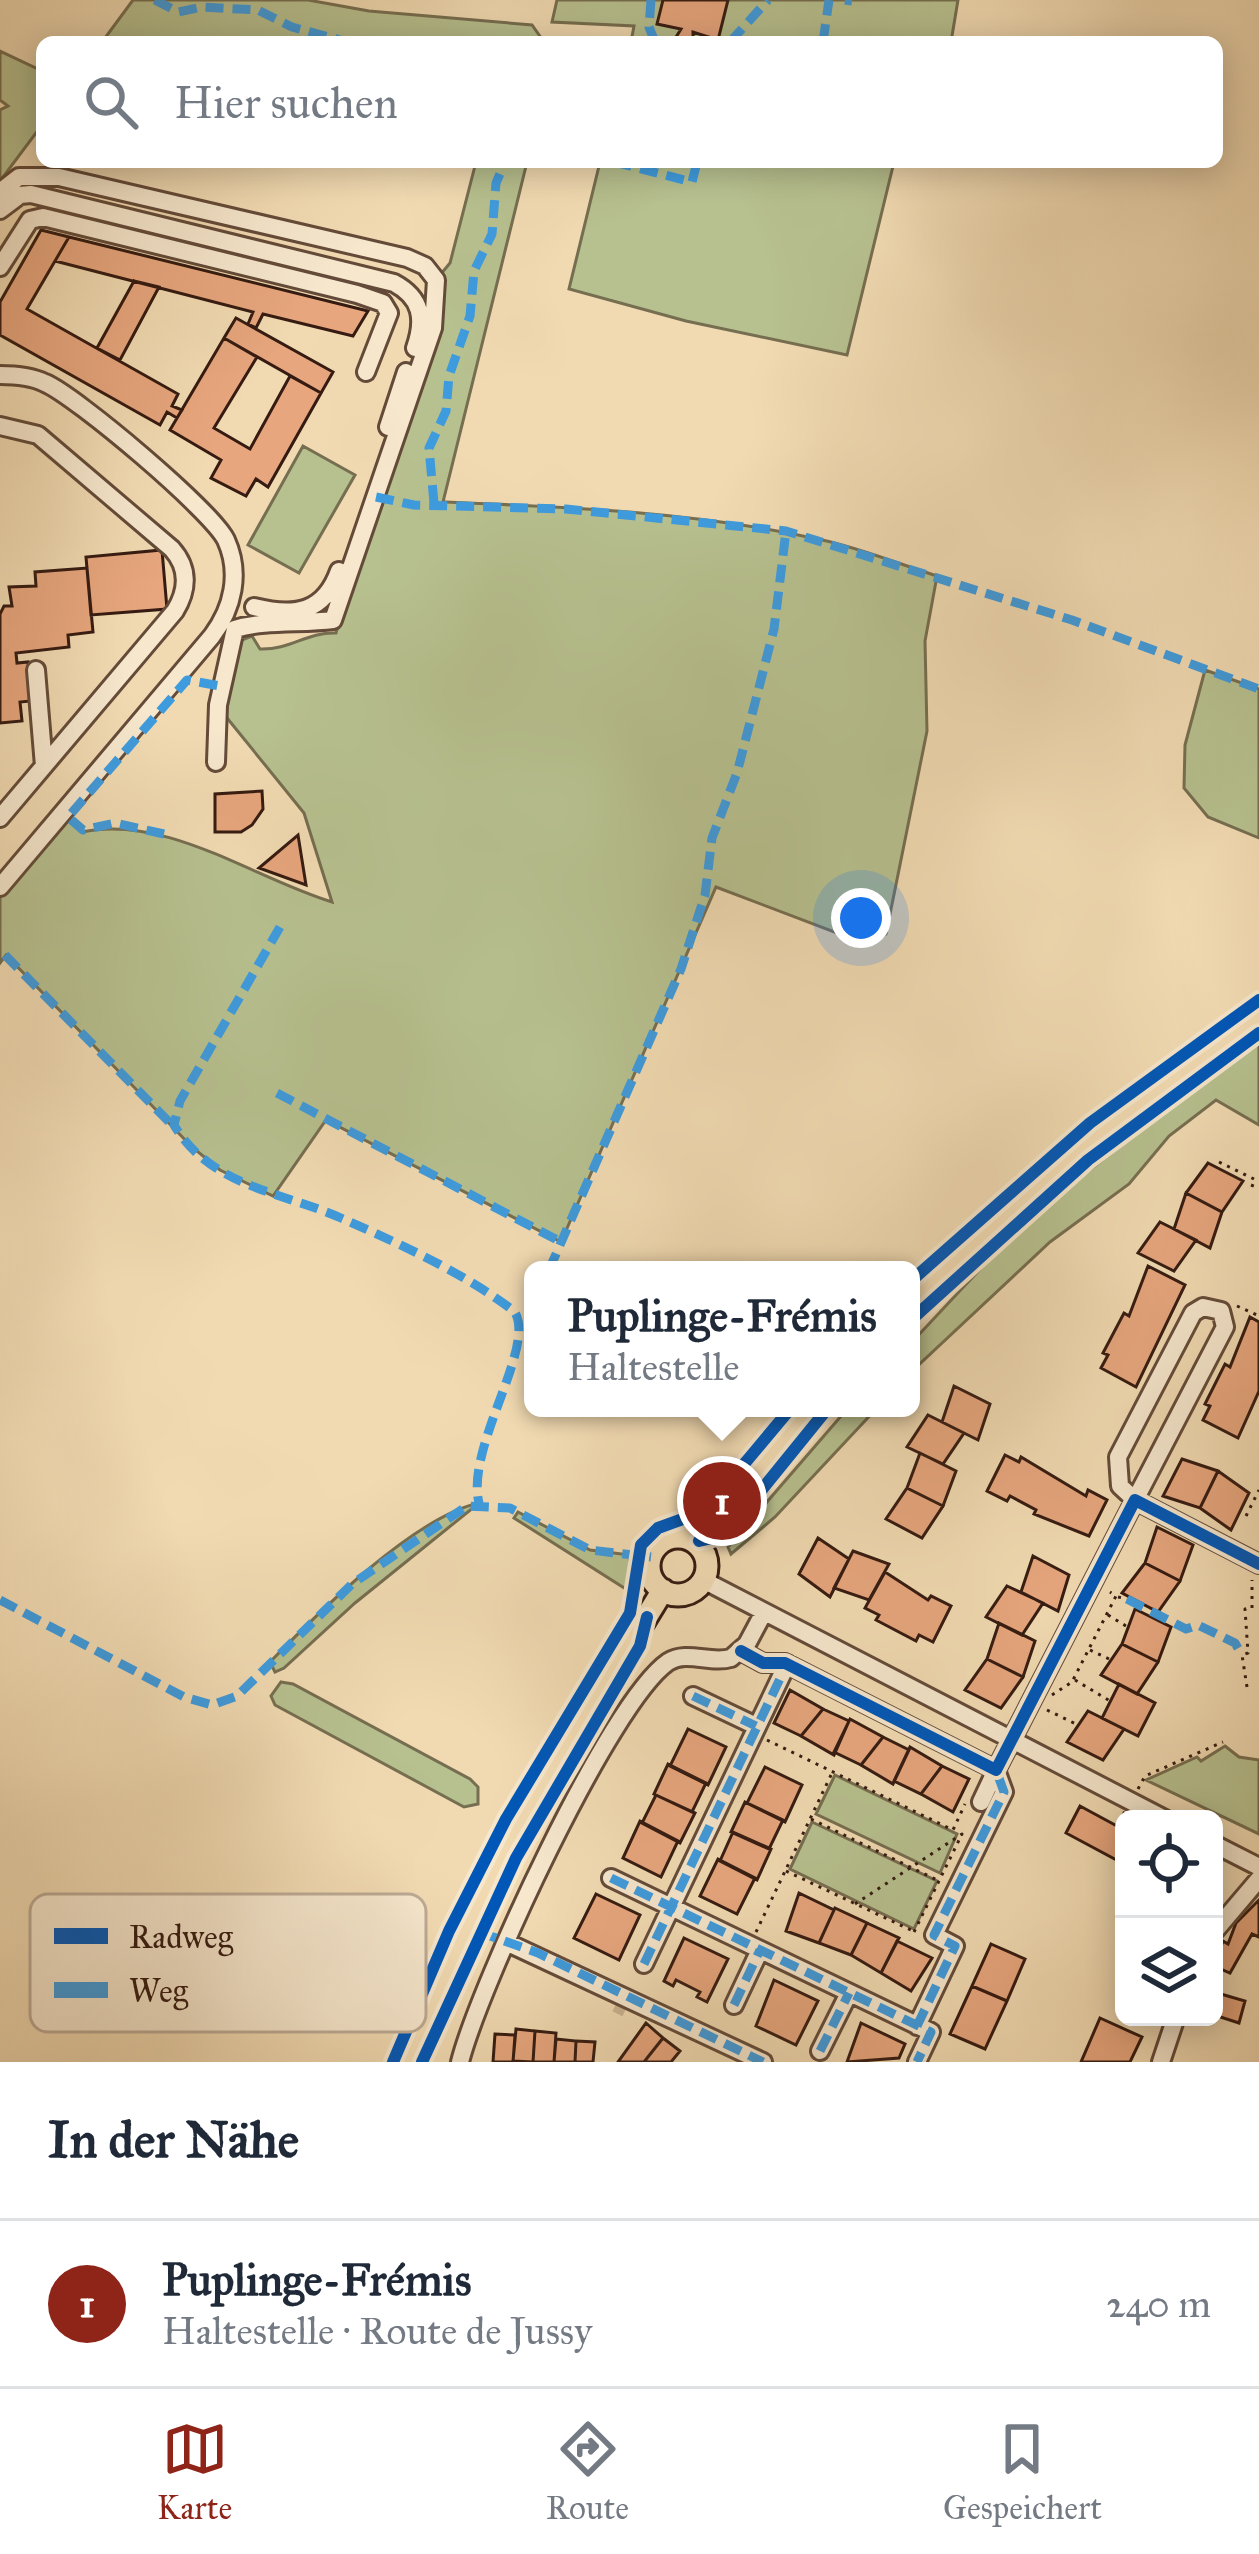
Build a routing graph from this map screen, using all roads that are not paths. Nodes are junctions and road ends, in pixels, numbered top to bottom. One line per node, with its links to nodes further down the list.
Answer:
1 (0, 192): 9 (street)
2 (0, 210): 7 (street)
3 (0, 268): 4 (street)
4 (366, 372)
5 (0, 375): 12 (street)
6 (0, 426): 10 (street)
7 (254, 608)
8 (36, 670): 10 (street)
9 (216, 762)
10 (44, 766): 11 (street)
11 (0, 818)
12 (0, 887)
13 (1259, 1017): 14 (main road)
14 (920, 1292)
15 (802, 1417): 17 (main road)
16 (1135, 1500): 16 (street); 18 (street); 26 (street)
17 (697, 1543): 19 (main road); 20 (main road)
18 (1256, 1562)
19 (703, 1580): 20 (main road); 21 (street)
20 (663, 1590): 41 (main road)
21 (763, 1614): 22 (street); 26 (street)
22 (741, 1651): 23 (street); 36 (street)
23 (787, 1664): 25 (street); 27 (street)
24 (693, 1696): 25 (street)
25 (754, 1729): 34 (street)
26 (1010, 1739): 27 (street); 29 (street)
27 (990, 1767): 28 (street); 42 (street)
28 (980, 1802)
29 (1147, 1810)
30 (1223, 1849): 31 (street)
31 (1259, 1867)
32 (610, 1878): 34 (street)
33 (1259, 1879): 35 (street)
34 (670, 1906): 37 (street); 38 (street)
35 (1223, 1921)
36 (508, 1943): 47 (street); 48 (street)
37 (755, 1947): 39 (street); 40 (street)
38 (644, 1964)
39 (849, 1993): 42 (street); 45 (street)
40 (734, 2005)
41 (426, 2022)
42 (916, 2026): 49 (street)
43 (1173, 2026): 50 (street)
44 (421, 2032): 46 (main road)
45 (820, 2051)
46 (407, 2062)
47 (460, 2062)
48 (763, 2062)
49 (917, 2062)
50 (1161, 2062)

